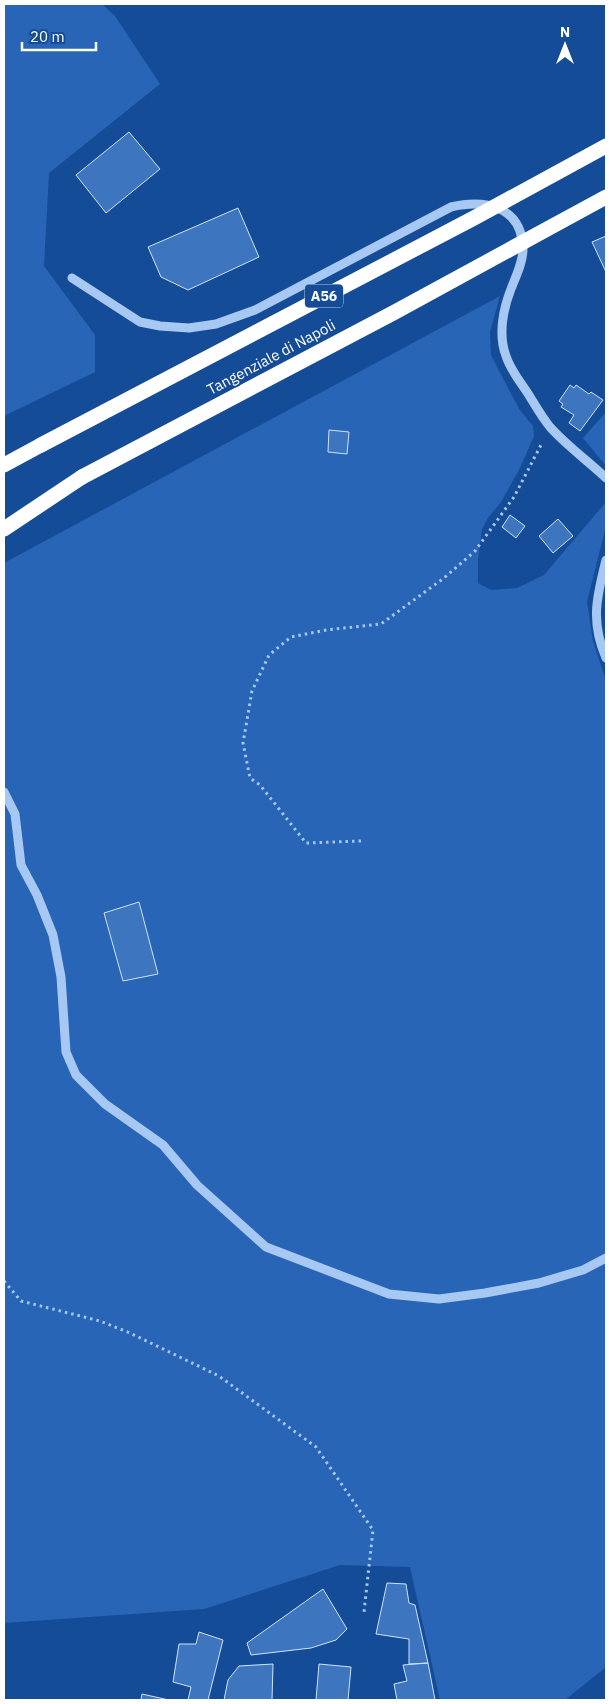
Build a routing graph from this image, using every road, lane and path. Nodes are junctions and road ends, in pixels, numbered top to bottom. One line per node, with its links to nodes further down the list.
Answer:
1 (606, 146): 5 (highway, Tangenziale di Napoli / A56, bridge)
2 (606, 197): 8 (highway, Tangenziale di Napoli, bridge)
3 (72, 278): 4 (street)
4 (550, 426): 9 (street); 15 (path)
5 (41, 445): 6 (highway); 7 (highway, Tangenziale di Napoli / A56)
6 (4, 459)
7 (4, 465)
8 (82, 477): 10 (highway, Tangenziale di Napoli); 11 (highway)
9 (606, 478)
10 (4, 516)
11 (4, 529)
12 (606, 560): 13 (street)
13 (606, 658)
14 (4, 792): 16 (street)
15 (361, 841)
16 (606, 1258)
17 (4, 1281): 18 (path)
18 (364, 1612)

